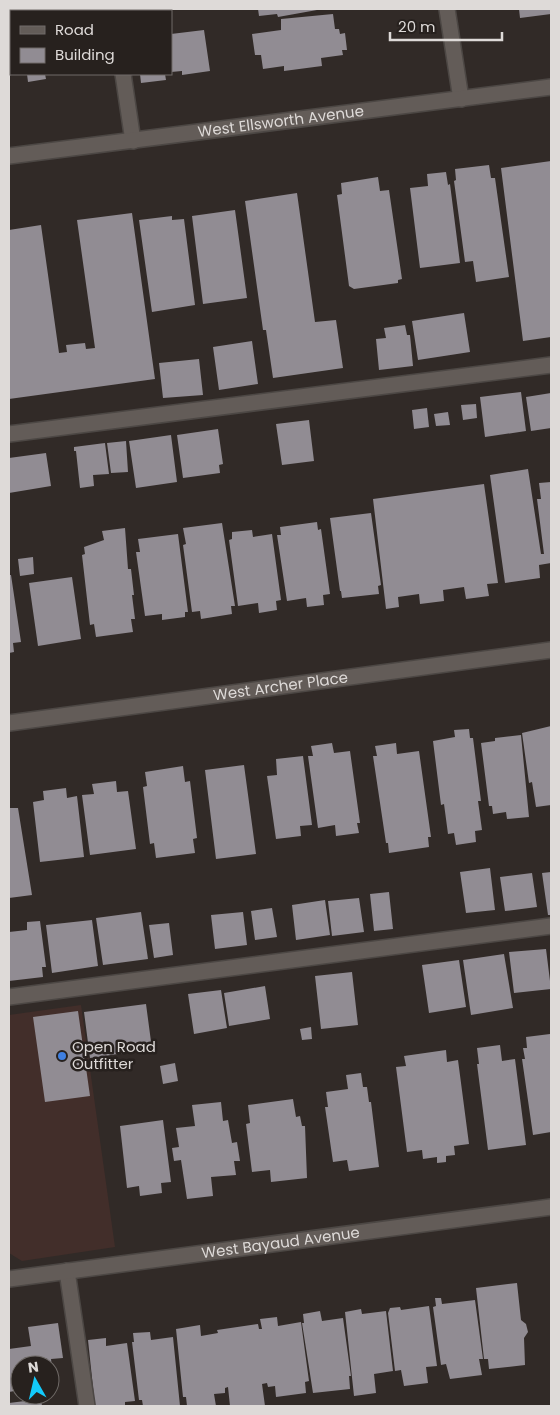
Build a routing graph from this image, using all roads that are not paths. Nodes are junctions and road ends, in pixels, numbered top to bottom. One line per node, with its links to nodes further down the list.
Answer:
1 (447, 9): 4 (street)
2 (124, 75): 5 (street)
3 (551, 87): 4 (street, West Ellsworth Avenue)
4 (461, 99): 5 (street, West Ellsworth Avenue)
5 (133, 141): 6 (street, West Ellsworth Avenue)
6 (9, 156)
7 (551, 365): 8 (street)
8 (9, 434)
9 (551, 650): 10 (street, West Archer Place)
10 (9, 723)
11 (551, 926): 12 (street)
12 (9, 997)
13 (551, 1207): 14 (street, West Bayaud Avenue)
14 (68, 1271): 15 (street, West Bayaud Avenue); 16 (street)
15 (9, 1278)
16 (87, 1406)

